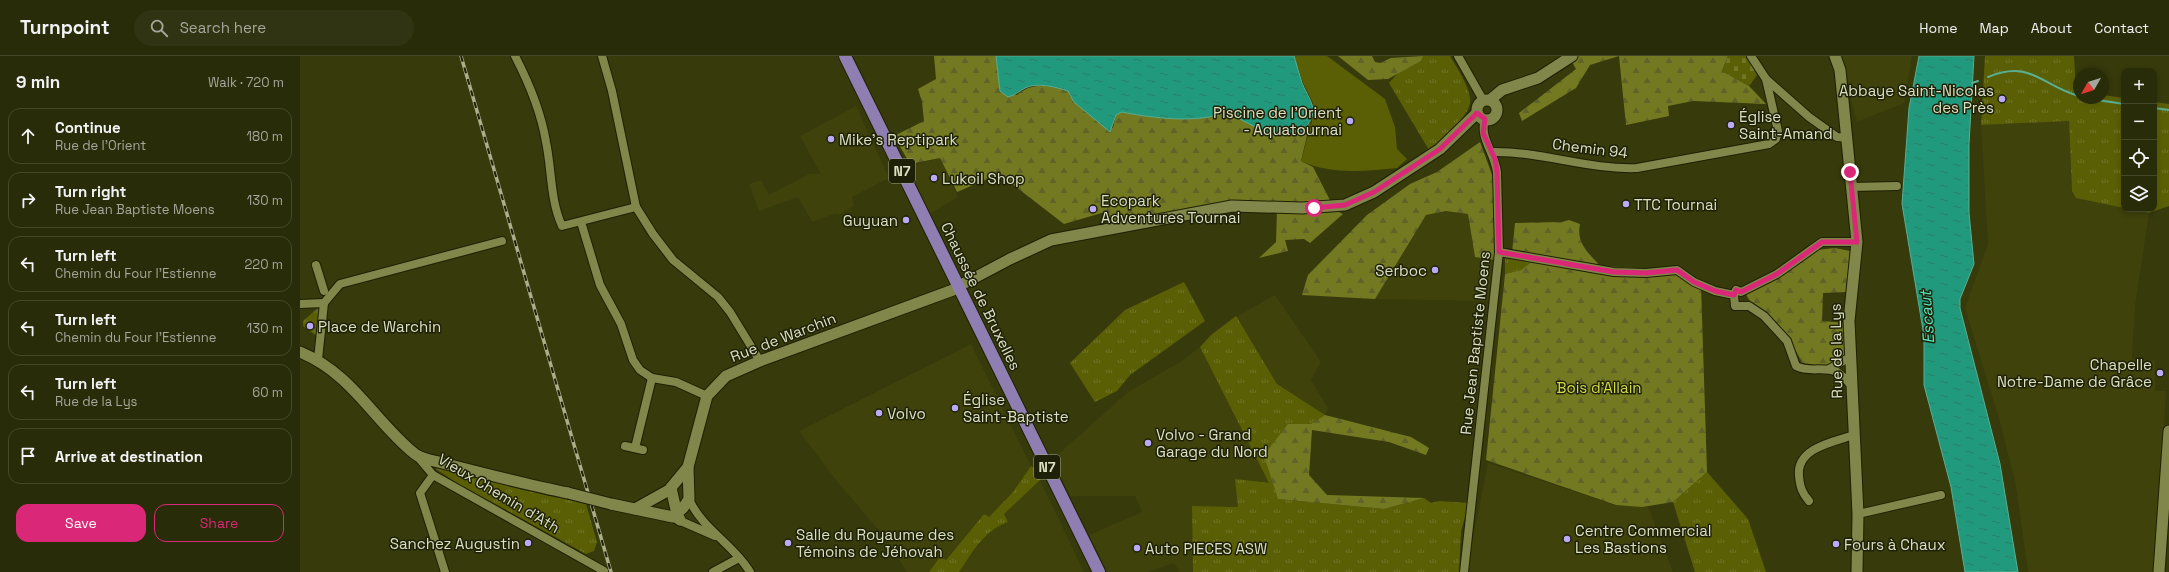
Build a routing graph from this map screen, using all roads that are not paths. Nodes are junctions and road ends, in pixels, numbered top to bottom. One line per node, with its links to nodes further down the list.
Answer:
1 (515, 56): 17 (street)
2 (602, 56): 16 (street)
3 (838, 56): 22 (main road, Chaussée de Bruxelles / N7)
4 (845, 56): 22 (main road, Chaussée de Bruxelles / N7)
5 (1458, 56): 10 (street)
6 (1572, 56): 10 (street)
7 (1751, 56): 9 (street)
8 (1835, 56): 12 (street, Rue de la Lys)
9 (1766, 79): 12 (street); 13 (street, Chemin 94)
10 (1486, 100): 11 (street); 11 (street)
11 (1481, 116): 13 (street, Rue Jean Baptiste Moens); 22 (street, Rue de Warchin)
12 (1848, 138): 15 (street, Rue de la Lys)
13 (1492, 152): 20 (street, Rue Jean Baptiste Moens)
14 (1897, 186): 15 (street)
15 (1851, 187): 19 (street, Rue de la Lys)
16 (636, 207): 17 (street); 30 (street)
17 (581, 222): 32 (street)
18 (502, 241): 25 (street)
19 (1857, 242): 24 (street); 28 (street, Rue de la Lys)
20 (1499, 252): 24 (street); 56 (street, Rue Jean Baptiste Moens)
21 (316, 265): 23 (street)
22 (956, 288): 30 (street, Rue de Warchin); 54 (main road, Chaussée de Bruxelles / N7); 55 (main road, Chaussée de Bruxelles / N7)
23 (324, 292)
24 (1734, 295): 31 (street)
25 (324, 302): 26 (street); 29 (street)
26 (300, 304)
27 (300, 352): 29 (street, Vieux Chemin d'Ath)
28 (1852, 356): 31 (street); 33 (street, Rue de la Lys)
29 (318, 359): 38 (street, Vieux Chemin d'Ath)
30 (760, 361): 34 (street, Rue de Warchin)
31 (1829, 369): 33 (street)
32 (652, 378): 34 (street); 37 (street)
33 (1851, 385): 36 (street, Rue de la Lys)
34 (707, 396): 39 (street, Rue de Warchin)
35 (2169, 431): 58 (street)
36 (1854, 435): 44 (street); 46 (street, Rue de la Lys)
37 (625, 446)
38 (416, 455): 40 (street, Vieux Chemin d'Ath); 45 (street, bridge)
39 (688, 467): 41 (street); 43 (street, Rue de Warchin)
40 (432, 475): 50 (street, Vieux Chemin d'Ath); 51 (street)
41 (671, 488): 45 (street); 47 (street)
42 (1941, 495): 46 (street)
43 (688, 499): 47 (street); 48 (street)
44 (1809, 501)
45 (634, 509): 47 (street)
46 (1858, 514): 57 (street, Rue de la Lys)
47 (676, 517): 48 (street)
48 (716, 536): 49 (street)
49 (740, 558): 52 (street); 53 (street)
50 (604, 571)
51 (444, 572)
52 (713, 572)
53 (750, 572)
54 (1090, 572)
55 (1099, 572)
56 (1464, 572)
57 (1857, 572)
58 (2159, 572)

